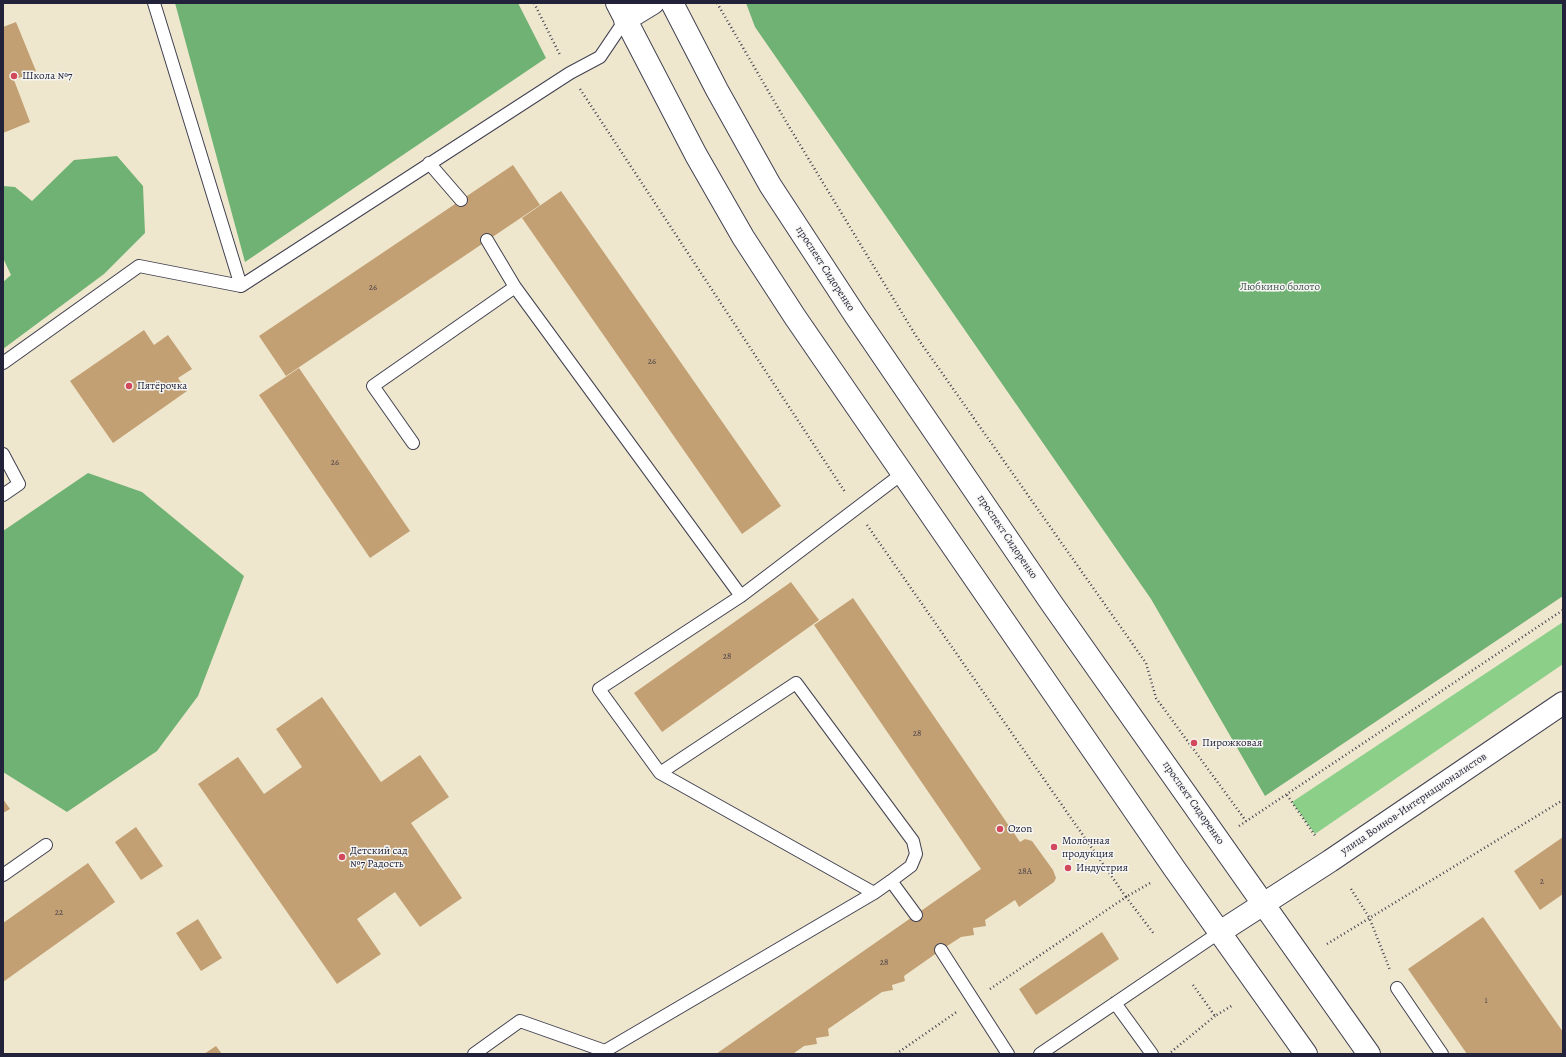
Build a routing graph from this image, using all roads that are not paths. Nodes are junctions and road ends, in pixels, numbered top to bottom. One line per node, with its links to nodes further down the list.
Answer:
1 (154, 3): 8 (lane)
2 (653, 3): 4 (main road)
3 (672, 3): 22 (main road, проспект Сидоренко)
4 (621, 12): 5 (lane); 13 (main road)
5 (429, 163): 6 (lane); 8 (lane)
6 (461, 200)
7 (487, 240): 9 (lane)
8 (240, 286): 10 (lane)
9 (515, 287): 11 (lane); 15 (lane)
10 (3, 363)
11 (413, 443)
12 (3, 454): 14 (lane)
13 (903, 472): 15 (lane); 24 (main road)
14 (3, 495)
15 (741, 596): 17 (lane)
16 (1563, 702): 22 (main road, улица Воинов-Интернационалистов)
17 (660, 773): 20 (lane); 21 (lane)
18 (46, 845): 19 (lane)
19 (3, 875)
20 (891, 881): 21 (lane); 23 (lane)
21 (874, 893): 28 (lane)
22 (1264, 904): 24 (main road, улица Воинов-Интернационалистов); 33 (main road, проспект Сидоренко)
23 (916, 915)
24 (1220, 932): 27 (lane); 32 (main road)
25 (941, 950): 29 (lane)
26 (1398, 988): 34 (lane)
27 (1115, 1003): 30 (lane); 31 (lane)
28 (474, 1054)
29 (1008, 1054)
30 (1040, 1054)
31 (1152, 1054)
32 (1306, 1054)
33 (1369, 1054)
34 (1442, 1054)

